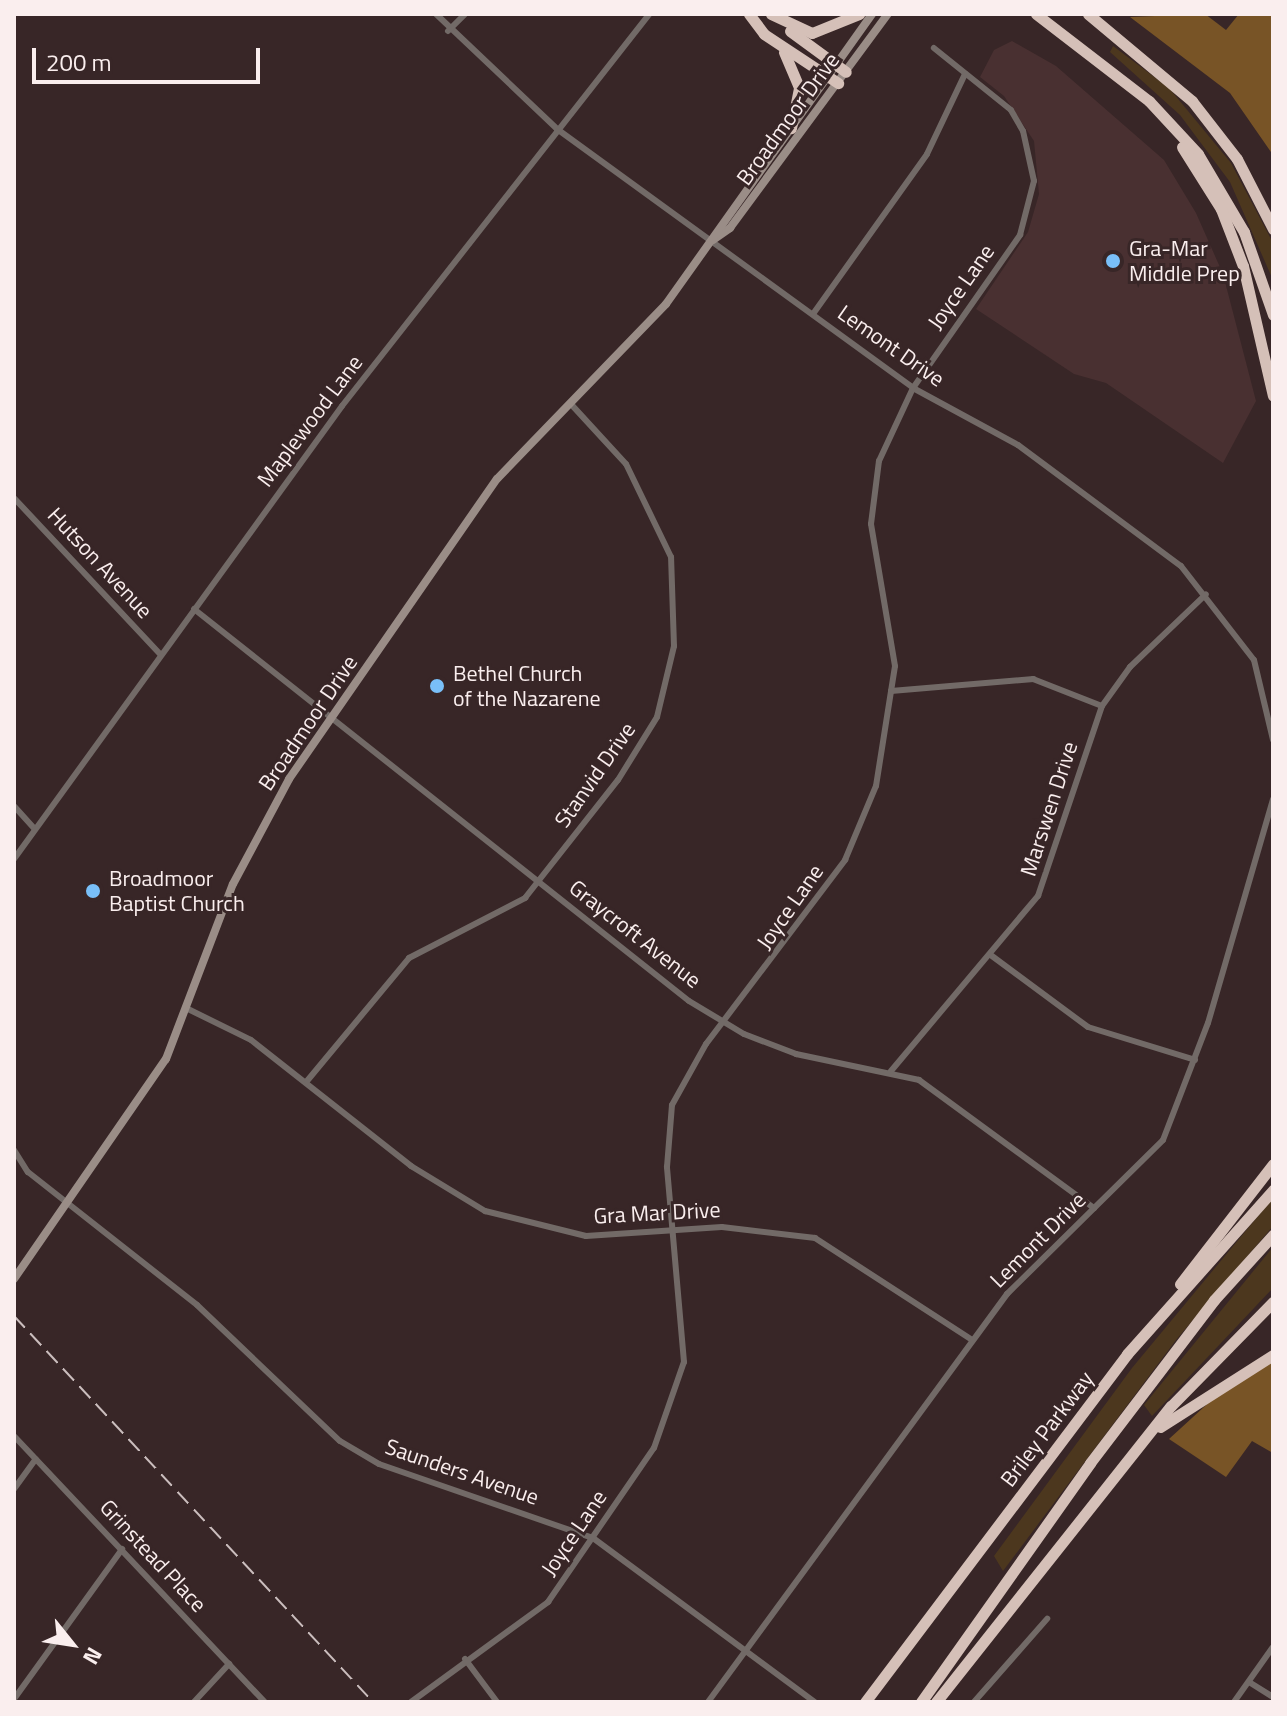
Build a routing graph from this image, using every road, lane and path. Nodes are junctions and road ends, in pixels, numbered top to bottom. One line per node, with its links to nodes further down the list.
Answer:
1 (436, 14): 11 (street, Lemont Drive)
2 (465, 14): 11 (street)
3 (649, 14): 19 (street, Maplewood Lane)
4 (749, 14): 12 (highway)
5 (859, 14): 10 (highway)
6 (872, 14): 14 (main road, Broadmoor Drive)
7 (888, 14): 14 (main road, Broadmoor Drive)
8 (1036, 14): 17 (highway)
9 (1088, 14): 20 (highway)
10 (774, 17): 14 (highway)
11 (448, 31): 19 (street, Lemont Drive)
12 (778, 45): 16 (highway); 18 (highway)
13 (934, 48): 15 (street, Joyce Lane)
14 (841, 68): 16 (main road, Broadmoor Drive)
15 (965, 74): 22 (street); 24 (street, Joyce Lane)
16 (833, 80): 18 (main road, Broadmoor Drive); 21 (main road, Broadmoor Drive)
17 (1149, 101): 23 (highway); 25 (highway)
18 (791, 128): 21 (main road, Broadmoor Drive)
19 (557, 129): 21 (street, Lemont Drive); 29 (street, Maplewood Lane)
20 (1273, 229)
21 (712, 240): 22 (street, Lemont Drive); 26 (main road, Broadmoor Drive)
22 (813, 314): 24 (street, Lemont Drive)
23 (1273, 315)
24 (913, 388): 28 (street, Lemont Drive); 31 (street, Joyce Lane)
25 (1273, 396)
26 (570, 403): 33 (main road, Broadmoor Drive); 39 (street, Stanvid Drive)
27 (14, 498): 30 (street, Hutson Avenue)
28 (1206, 594): 32 (street, Marswen Drive); 34 (street, Lemont Drive)
29 (194, 609): 30 (street, Maplewood Lane); 33 (street, Graycroft Avenue)
30 (160, 654): 37 (street, Maplewood Lane)
31 (891, 691): 32 (street); 42 (street, Joyce Lane)
32 (1102, 706): 40 (street, Marswen Drive)
33 (335, 717): 39 (street, Graycroft Avenue); 41 (main road, Broadmoor Drive)
34 (1273, 740)
35 (1273, 799): 43 (street, Lemont Drive)
36 (14, 806): 37 (street)
37 (35, 829): 38 (street, Maplewood Lane)
38 (14, 859)
39 (540, 882): 42 (street, Graycroft Avenue); 45 (street, Stanvid Drive)
40 (992, 956): 43 (street); 44 (street, Marswen Drive)
41 (188, 1009): 45 (street, Gra Mar Drive); 49 (main road, Broadmoor Drive)
42 (722, 1023): 44 (street, Graycroft Avenue); 51 (street, Joyce Lane)
43 (1195, 1060): 50 (street, Lemont Drive)
44 (891, 1071): 50 (street, Graycroft Avenue)
45 (307, 1081): 51 (street, Gra Mar Drive)
46 (14, 1150): 49 (street, Saunders Avenue)
47 (1273, 1164): 56 (highway)
48 (1273, 1190): 56 (highway, Briley Parkway)
49 (67, 1205): 53 (main road, Broadmoor Drive); 62 (street, Saunders Avenue)
50 (1094, 1208): 55 (street, Lemont Drive)
51 (673, 1232): 55 (street, Gra Mar Drive); 62 (street, Joyce Lane)
52 (1273, 1235): 79 (highway)
53 (14, 1279)
54 (1273, 1302): 58 (highway)
55 (972, 1340): 66 (street, Lemont Drive)
56 (1127, 1354): 78 (highway, Briley Parkway)
57 (1273, 1355): 58 (highway)
58 (1150, 1435): 80 (highway)
59 (14, 1436): 60 (street, Grinstead Place)
60 (36, 1459): 61 (street); 63 (street, Grinstead Place)
61 (14, 1489)
62 (593, 1538): 66 (street, Saunders Avenue); 67 (street, Joyce Lane)
63 (122, 1549): 68 (street, Grinstead Place); 71 (street)
64 (1047, 1619): 81 (street)
65 (1273, 1647): 69 (street)
66 (748, 1650): 76 (street, Lemont Drive); 77 (street, Saunders Avenue)
67 (465, 1659): 74 (street, Joyce Lane); 75 (street)
68 (229, 1664): 72 (street); 73 (street, Grinstead Place)
69 (1249, 1682): 70 (street); 82 (street)
70 (1273, 1697)
71 (14, 1699)
72 (194, 1702)
73 (265, 1702)
74 (411, 1702)
75 (497, 1702)
76 (708, 1702)
77 (815, 1702)
78 (865, 1702)
79 (921, 1702)
80 (936, 1702)
81 (974, 1702)
82 (1234, 1702)

